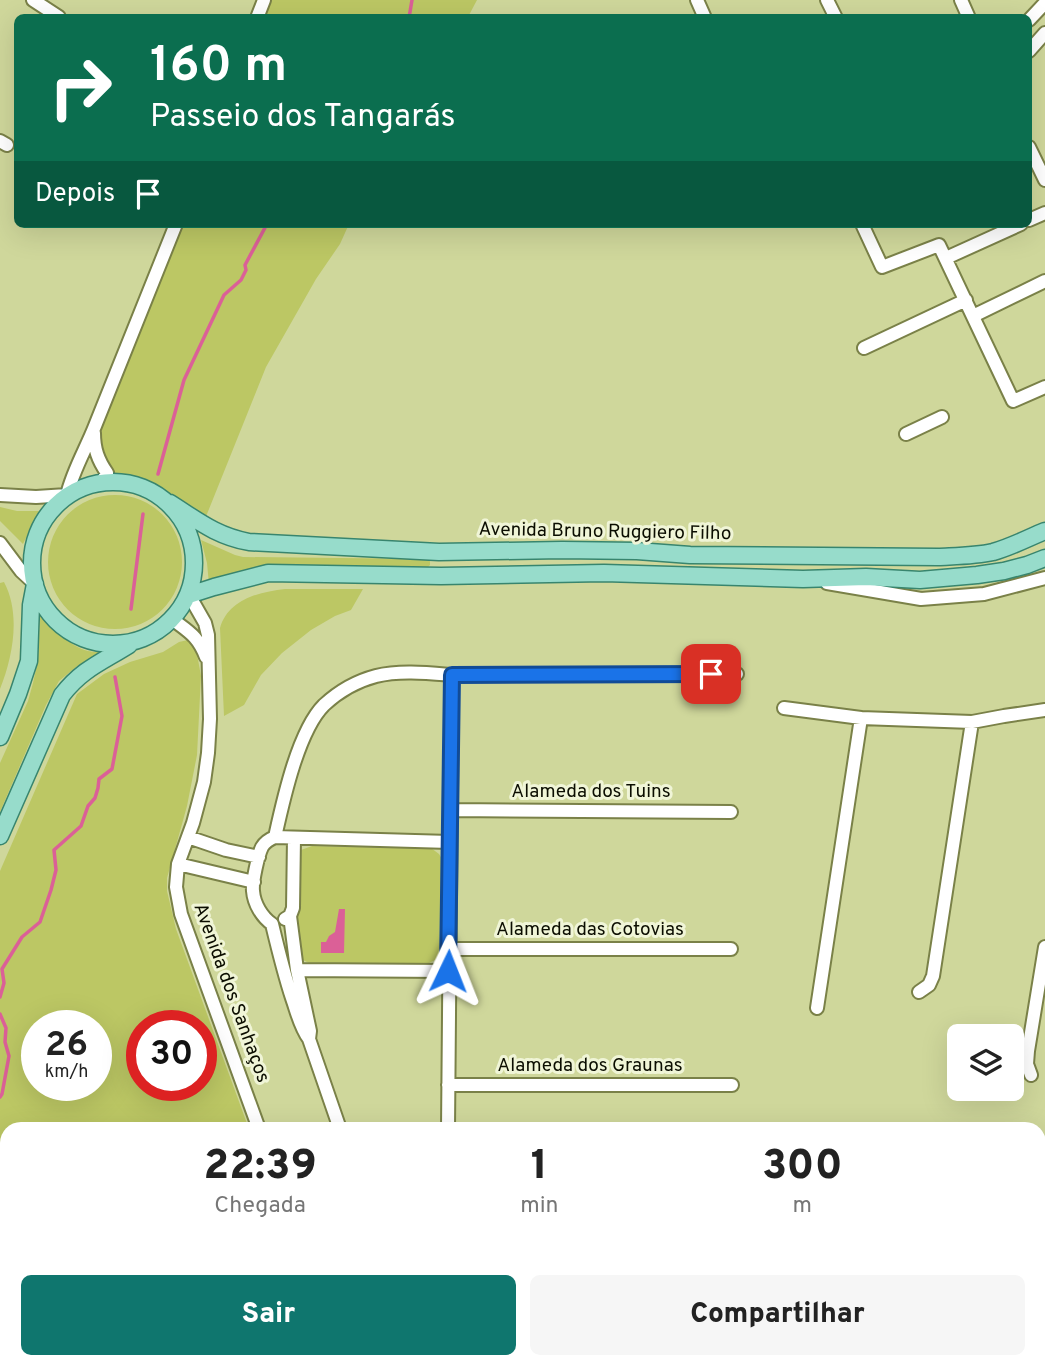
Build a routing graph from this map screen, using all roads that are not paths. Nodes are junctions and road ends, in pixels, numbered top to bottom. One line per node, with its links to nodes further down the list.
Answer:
1 (33, 0): 3 (street)
2 (1045, 2): 4 (street)
3 (54, 14)
4 (1032, 17)
5 (1045, 33): 6 (street)
6 (1032, 48)
7 (1032, 153): 8 (street)
8 (1045, 180)
9 (174, 228): 19 (street)
10 (864, 228): 12 (street)
11 (1012, 228): 12 (street)
12 (946, 258): 14 (street)
13 (1045, 281): 15 (street)
14 (967, 300): 15 (street); 16 (street)
15 (974, 316): 17 (street)
16 (864, 348)
17 (1045, 387)
18 (942, 417): 20 (street)
19 (95, 426): 21 (street); 23 (street)
20 (906, 434)
21 (101, 483): 23 (main road); 24 (main road)
22 (0, 495): 23 (street)
23 (66, 495): 32 (main road)
24 (170, 503): 27 (main road, Avenida Bruno Ruggiero Filho); 33 (main road)
25 (1045, 531): 27 (main road, Avenida Bruno Ruggiero Filho)
26 (0, 543): 32 (street)
27 (439, 552): 29 (main road)
28 (1045, 558): 31 (main road)
29 (441, 576): 31 (main road); 33 (main road)
30 (1045, 578): 31 (street)
31 (803, 579)
32 (35, 584): 35 (main road); 43 (main road)
33 (189, 595): 34 (main road); 36 (street, Avenida dos Sanhaços)
34 (172, 619): 35 (main road); 36 (street, Avenida dos Sanhaços)
35 (134, 642): 46 (main road)
36 (209, 664): 47 (street, Avenida dos Sanhaços)
37 (737, 674): 38 (street)
38 (452, 675): 44 (street); 48 (street)
39 (784, 708): 41 (street)
40 (1045, 710): 42 (street)
41 (862, 718): 42 (street); 62 (street)
42 (972, 722): 61 (street)
43 (0, 737)
44 (451, 810): 45 (street, Alameda dos Tuins); 50 (street)
45 (731, 812)
46 (0, 836)
47 (188, 837): 51 (street); 52 (street, Avenida dos Sanhaços)
48 (275, 837): 49 (street); 51 (street)
49 (294, 838): 50 (street); 54 (street)
50 (450, 842): 57 (street)
51 (259, 857): 53 (street)
52 (178, 864): 53 (street); 67 (street, Avenida dos Sanhaços)
53 (254, 882): 55 (street)
54 (290, 916): 55 (street); 59 (street)
55 (272, 924): 63 (street)
56 (1045, 947): 64 (street)
57 (449, 949): 58 (street, Alameda das Cotovias); 60 (street)
58 (731, 949)
59 (297, 970): 60 (street); 63 (street)
60 (448, 971): 65 (street)
61 (919, 992)
62 (817, 1008)
63 (309, 1039): 68 (street)
64 (1031, 1075)
65 (448, 1085): 66 (street, Alameda dos Graunas); 69 (street)
66 (732, 1085)
67 (256, 1122)
68 (338, 1122)
69 (448, 1122)

